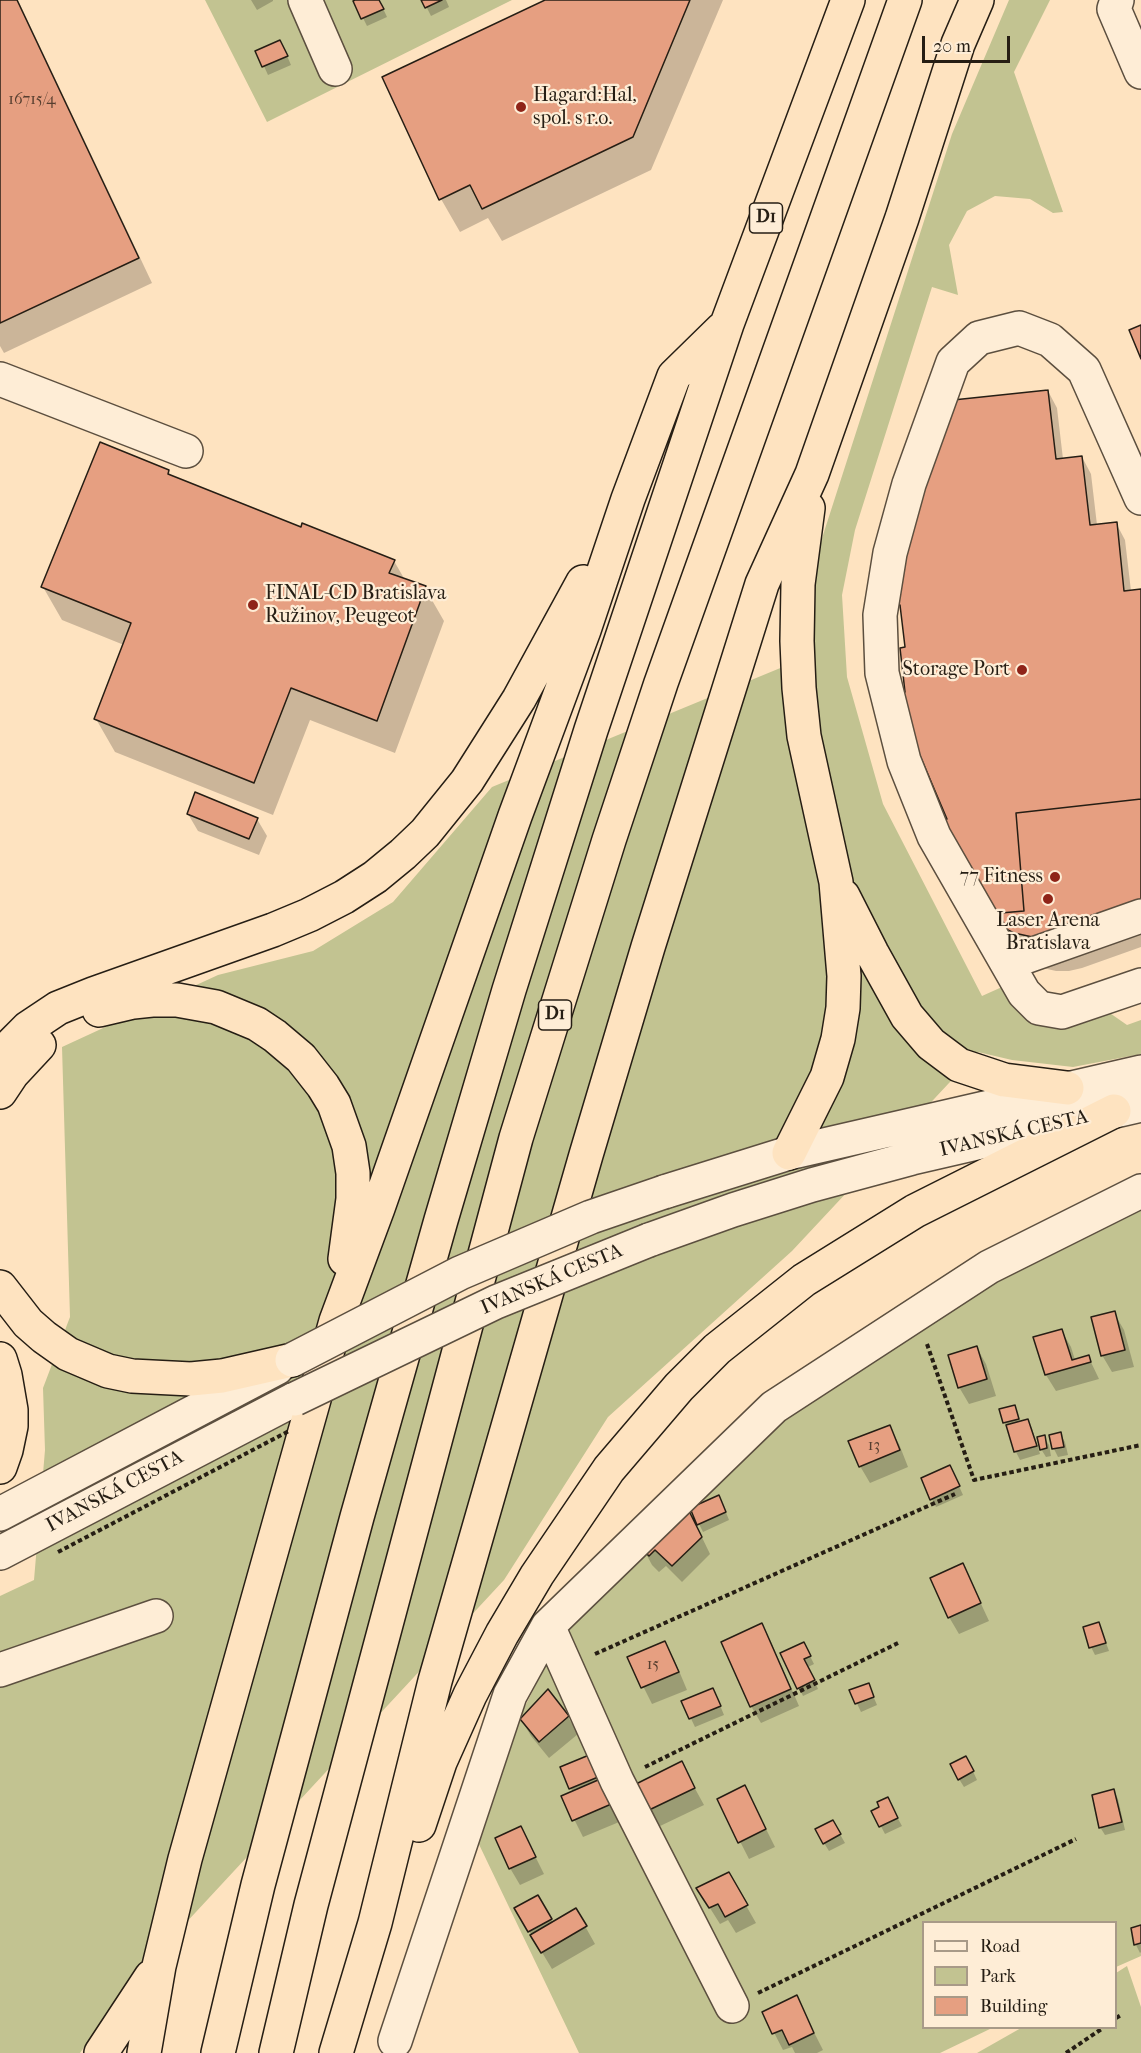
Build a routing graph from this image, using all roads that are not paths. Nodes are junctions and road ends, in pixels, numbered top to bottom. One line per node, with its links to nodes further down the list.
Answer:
1 (305, 0): 6 (street)
2 (848, 0): 8 (highway, D1)
3 (905, 0): 44 (highway, D1)
4 (976, 0): 11 (highway)
5 (1117, 0): 7 (street)
6 (335, 69)
7 (1141, 72)
8 (727, 324): 13 (highway); 43 (highway, D1)
9 (0, 379): 10 (street)
10 (186, 451)
11 (812, 474): 14 (highway); 37 (highway)
12 (1141, 498): 16 (street)
13 (628, 499): 18 (highway); 28 (highway)
14 (836, 882): 21 (highway); 24 (highway)
15 (1141, 916): 16 (street)
16 (1008, 963): 17 (street)
17 (1141, 985)
18 (63, 1017): 19 (highway); 22 (highway); 28 (highway)
19 (0, 1056)
20 (1141, 1072): 21 (street, IVANSKÁ CESTA)
21 (1067, 1088): 24 (street, IVANSKÁ CESTA)
22 (0, 1092)
23 (1127, 1108): 26 (street, IVANSKÁ CESTA); 37 (highway)
24 (789, 1153): 26 (street); 30 (street, IVANSKÁ CESTA, bridge)
25 (1141, 1191): 35 (street)
26 (733, 1210): 33 (street, IVANSKÁ CESTA, bridge)
27 (0, 1287): 30 (highway)
28 (336, 1322): 38 (highway)
29 (0, 1359): 31 (highway)
30 (292, 1360): 32 (street, IVANSKÁ CESTA)
31 (0, 1467)
32 (0, 1514)
33 (0, 1553)
34 (156, 1616): 36 (street)
35 (548, 1626): 39 (street); 40 (street)
36 (0, 1670)
37 (375, 1923): 45 (highway)
38 (159, 1966): 41 (highway); 42 (highway)
39 (732, 2006)
40 (395, 2041)
41 (101, 2053)
42 (144, 2053)
43 (218, 2053)
44 (276, 2053)
45 (336, 2053)

